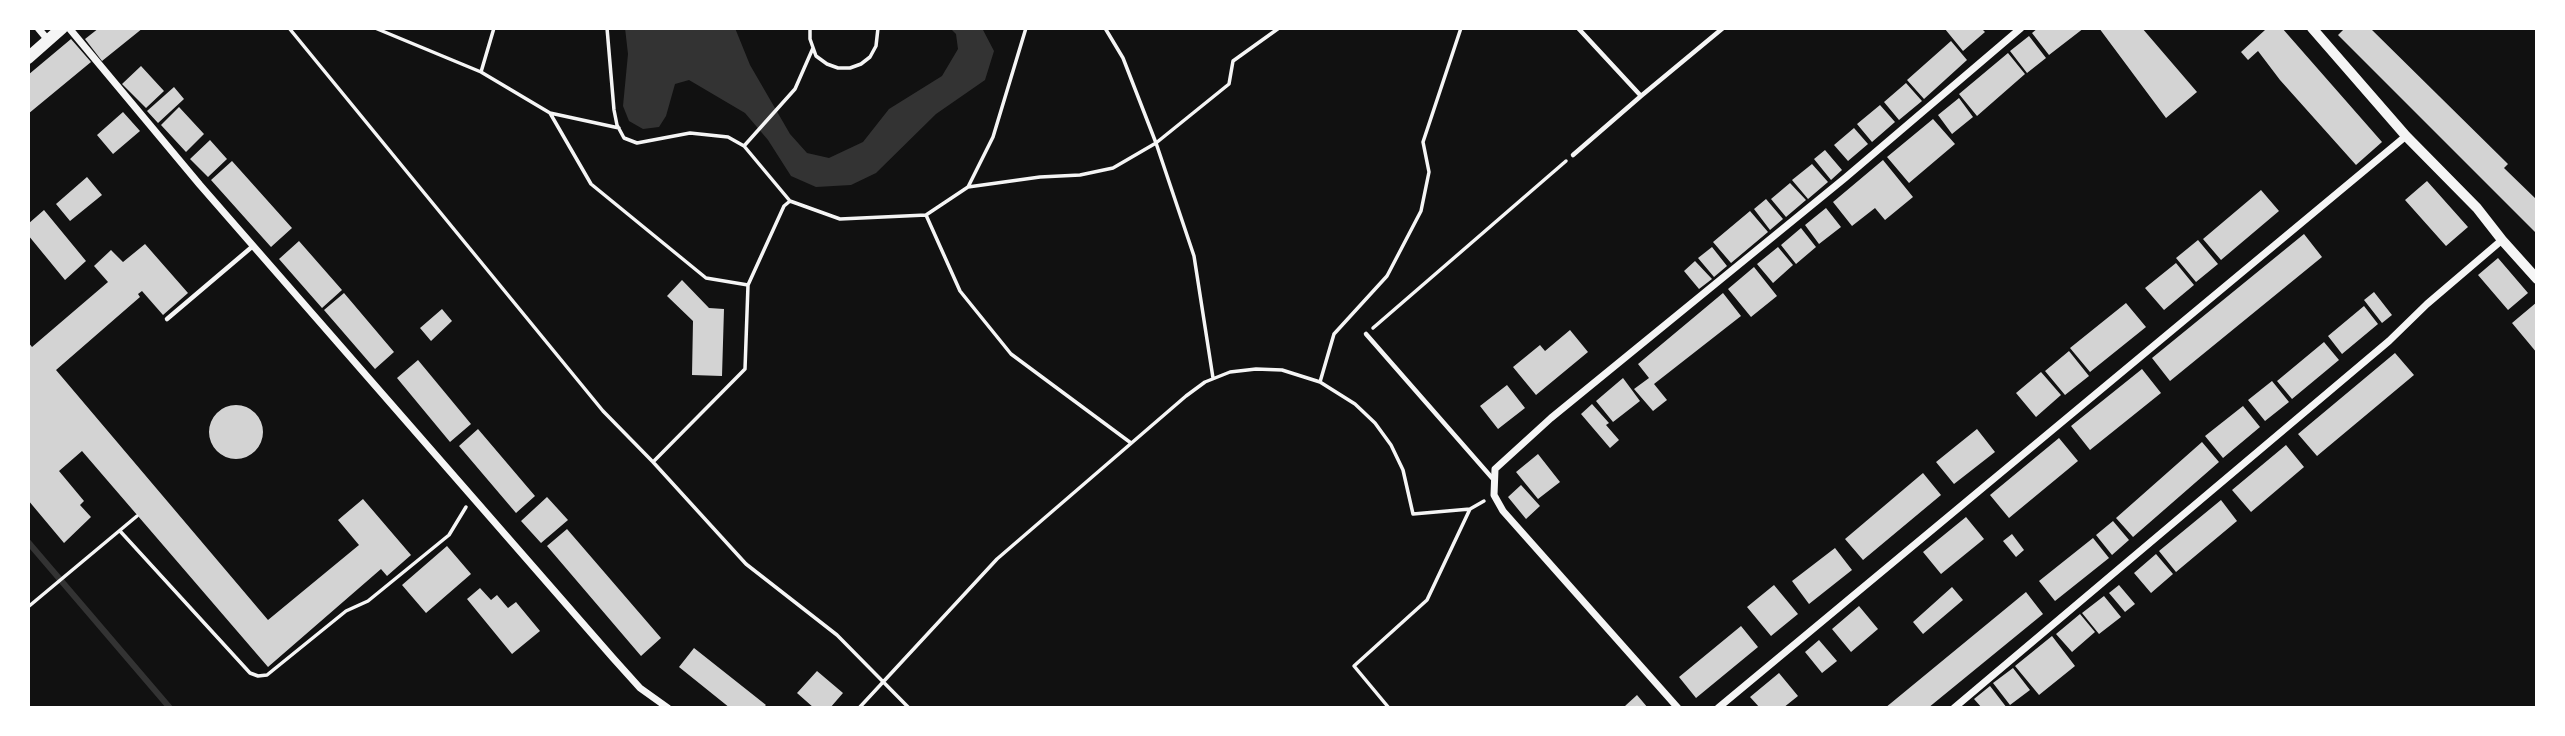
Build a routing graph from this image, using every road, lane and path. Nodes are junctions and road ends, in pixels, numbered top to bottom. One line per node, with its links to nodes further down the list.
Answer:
1 (38, 28): 18 (street)
2 (62, 28): 18 (main road)
3 (69, 28): 33 (street)
4 (289, 28): 41 (path)
5 (375, 28): 21 (path)
6 (494, 28): 21 (path)
7 (607, 28): 24 (path)
8 (810, 28): 19 (path)
9 (878, 28): 19 (path)
10 (1026, 28): 29 (path)
11 (1105, 28): 26 (path)
12 (1279, 28): 26 (path)
13 (1461, 28): 39 (path)
14 (1578, 28): 22 (lane)
15 (1723, 28): 22 (lane)
16 (2021, 28): 42 (street)
17 (2312, 28): 25 (street)
18 (48, 40): 20 (main road)
19 (813, 48): 27 (path)
20 (28, 58)
21 (481, 72): 23 (path)
22 (1641, 96): 28 (lane)
23 (550, 113): 24 (path); 35 (path)
24 (619, 128): 27 (path)
25 (2406, 136): 32 (street); 55 (street)
26 (1156, 143): 29 (path); 38 (path)
27 (744, 146): 30 (path)
28 (1573, 155): 37 (path)
29 (968, 187): 31 (path)
30 (790, 201): 31 (path); 35 (path)
31 (926, 215): 40 (path)
32 (2502, 240): 34 (street); 56 (street)
33 (253, 246): 36 (lane); 44 (street)
34 (2537, 279)
35 (748, 285): 41 (path)
36 (167, 320)
37 (1367, 334): 42 (lane)
38 (1213, 379): 39 (path); 40 (path)
39 (1320, 382): 45 (path)
40 (1131, 443): 49 (path)
41 (653, 462): 49 (path)
42 (1494, 479): 43 (street)
43 (1494, 495): 45 (path); 54 (street)
44 (473, 496): 47 (path); 50 (street)
45 (1470, 509): 53 (path)
46 (137, 516): 47 (path)
47 (120, 531): 48 (path)
48 (28, 607)
49 (883, 682): 51 (path); 52 (path)
50 (668, 708)
51 (859, 708)
52 (909, 708)
53 (1389, 708)
54 (1678, 708)
55 (1717, 708)
56 (1954, 708)

